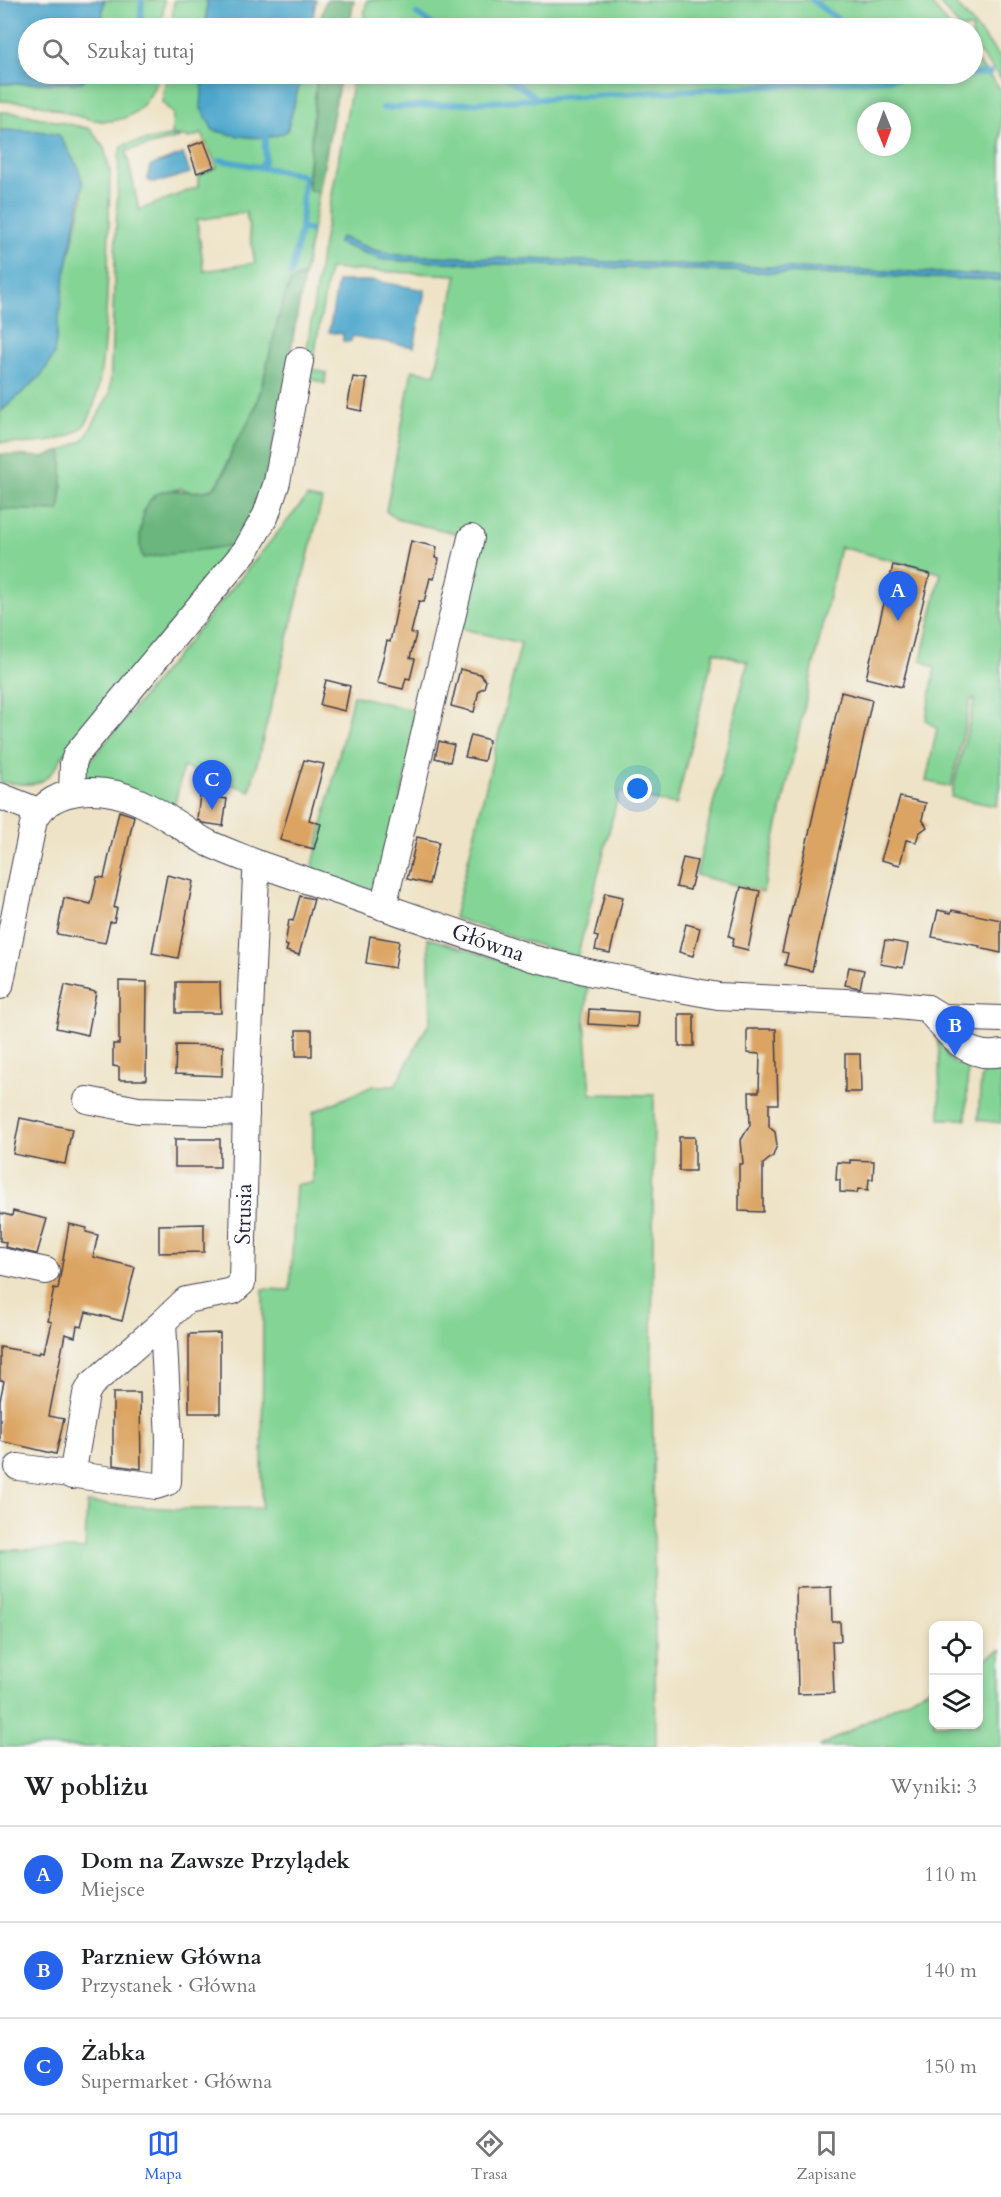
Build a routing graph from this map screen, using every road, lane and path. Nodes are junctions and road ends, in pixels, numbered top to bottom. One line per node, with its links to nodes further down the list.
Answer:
1 (300, 361): 3 (street)
2 (471, 538): 7 (street)
3 (72, 793): 5 (street); 6 (street, Główna)
4 (0, 795): 5 (street)
5 (38, 811): 8 (street)
6 (260, 864): 7 (street, Główna); 14 (street, Strusia)
7 (383, 907): 10 (street, Główna)
8 (0, 987)
9 (1001, 1005): 10 (street, Główna)
10 (927, 1008): 11 (street, Główna); 12 (street)
11 (1001, 1019)
12 (1001, 1053)
13 (87, 1100): 14 (street)
14 (246, 1113): 17 (street, Strusia)
15 (0, 1261): 16 (street)
16 (46, 1271)
17 (164, 1323): 19 (street, Strusia); 19 (street)
18 (18, 1467): 19 (street)
19 (72, 1476)

